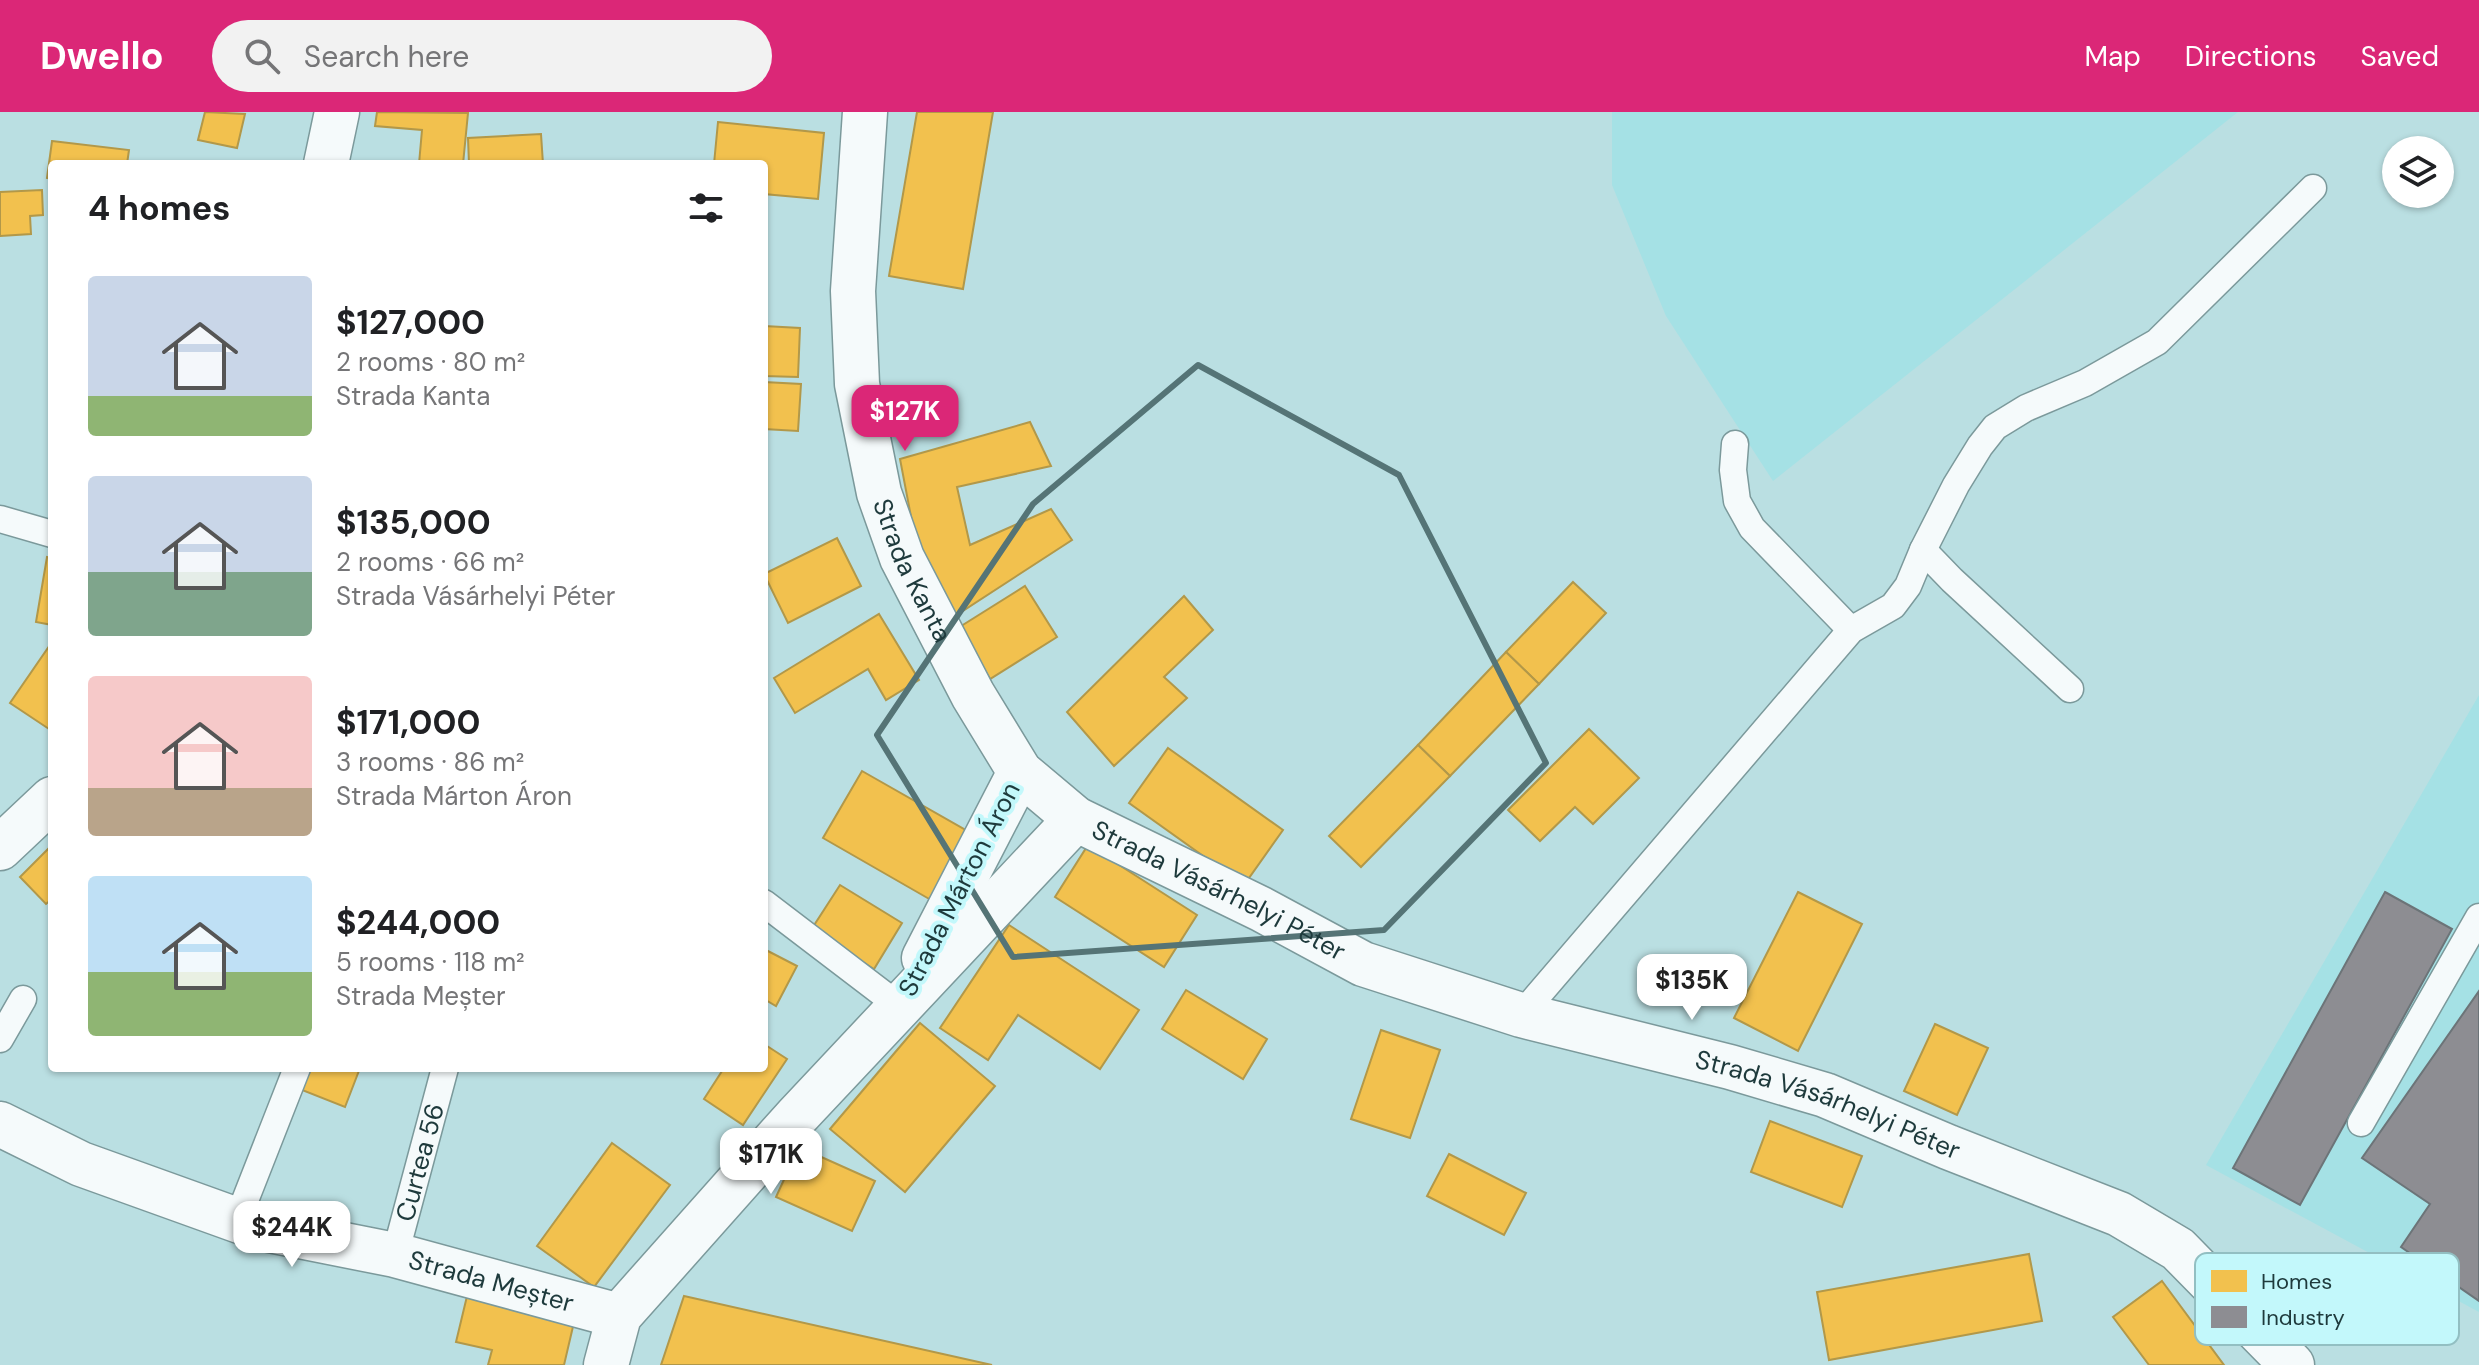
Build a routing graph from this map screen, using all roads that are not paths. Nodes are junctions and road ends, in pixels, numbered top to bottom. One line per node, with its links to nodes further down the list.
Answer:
1 (337, 112): 3 (street)
2 (865, 112): 11 (street, Strada Kanta)
3 (327, 160)
4 (2313, 188): 8 (lane)
5 (1735, 444): 9 (lane)
6 (0, 519): 7 (lane)
7 (48, 533)
8 (1923, 550): 9 (lane); 10 (lane)
9 (1851, 630): 19 (lane)
10 (2070, 689)
11 (1020, 772): 13 (street, Strada Vásárhelyi Péter); 18 (street, Strada Márton Áron)
12 (48, 803): 14 (street)
13 (1076, 819): 18 (street, Strada Márton Áron); 19 (street, Strada Vásárhelyi Péter)
14 (0, 848)
15 (768, 906): 18 (lane)
16 (2479, 917): 23 (lane)
17 (23, 999): 20 (lane)
18 (899, 1006): 28 (street, Strada Márton Áron)
19 (1521, 1015): 27 (street, Strada Vásárhelyi Péter)
20 (0, 1039)
21 (295, 1072): 25 (lane)
22 (444, 1072): 26 (lane, Curtea 56)
23 (2361, 1123)
24 (0, 1124): 25 (street, Strada Meșter)
25 (237, 1221): 26 (street, Strada Meșter)
26 (395, 1255): 28 (street, Strada Meșter)
27 (2195, 1266)
28 (619, 1316): 30 (street, Strada Márton Áron)
29 (2272, 1345): 31 (street, Strada Vásárhelyi Péter)
30 (606, 1365)
31 (2292, 1365)

